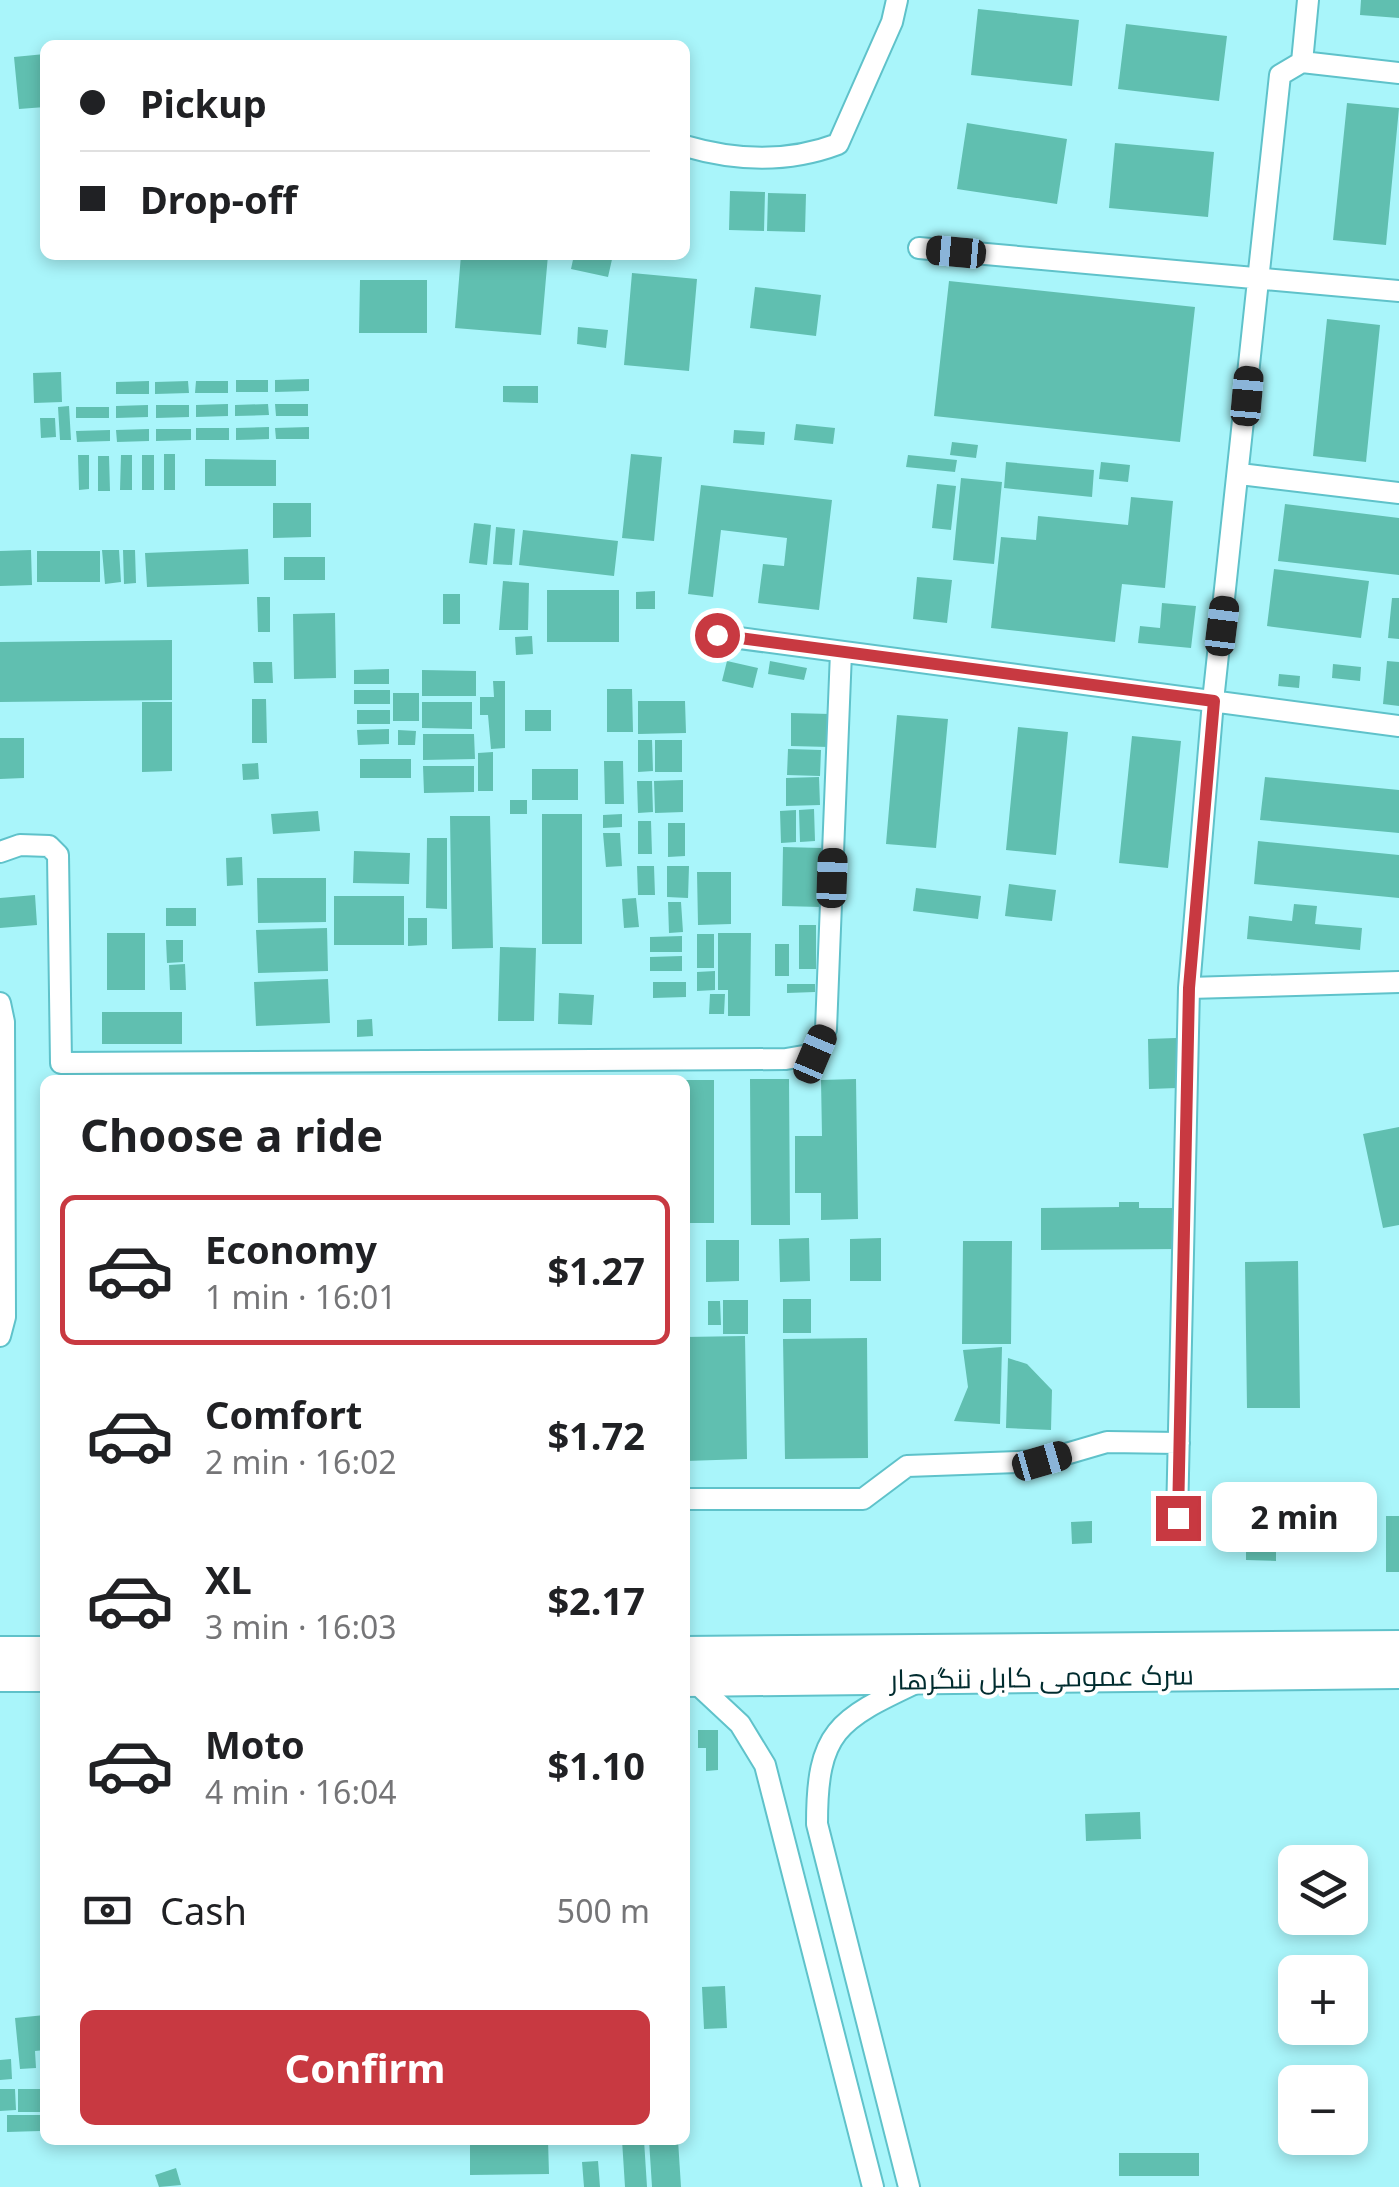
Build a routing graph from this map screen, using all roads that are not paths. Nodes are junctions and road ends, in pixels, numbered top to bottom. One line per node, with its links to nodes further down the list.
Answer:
1 (897, 0): 5 (street)
2 (1308, 0): 3 (street)
3 (1302, 62): 4 (street); 7 (street)
4 (1399, 72)
5 (690, 148)
6 (918, 248): 7 (street)
7 (1257, 278): 8 (street); 9 (street)
8 (1399, 291)
9 (1240, 474): 10 (street); 13 (street)
10 (1399, 493)
11 (717, 635): 12 (street)
12 (841, 652): 13 (street); 19 (street)
13 (1214, 701): 14 (street); 17 (street)
14 (1399, 726)
15 (0, 852): 19 (street)
16 (1399, 982): 17 (street)
17 (1189, 988): 21 (street)
18 (0, 1003): 20 (street)
19 (60, 1071)
20 (0, 1336)
21 (1179, 1443): 22 (street); 23 (street)
22 (690, 1499)
23 (1178, 1518)
24 (1399, 1646): 27 (highway)
25 (0, 1652): 26 (highway)
26 (40, 1652)
27 (690, 1652)
28 (1399, 1673): 31 (highway, سرک عمومی کابل ننگرهار)
29 (0, 1676): 30 (highway)
30 (40, 1676)
31 (928, 1678): 32 (highway, سرک عمومی کابل ننگرهار); 34 (street)
32 (690, 1682): 33 (street)
33 (873, 2187)
34 (909, 2187)

